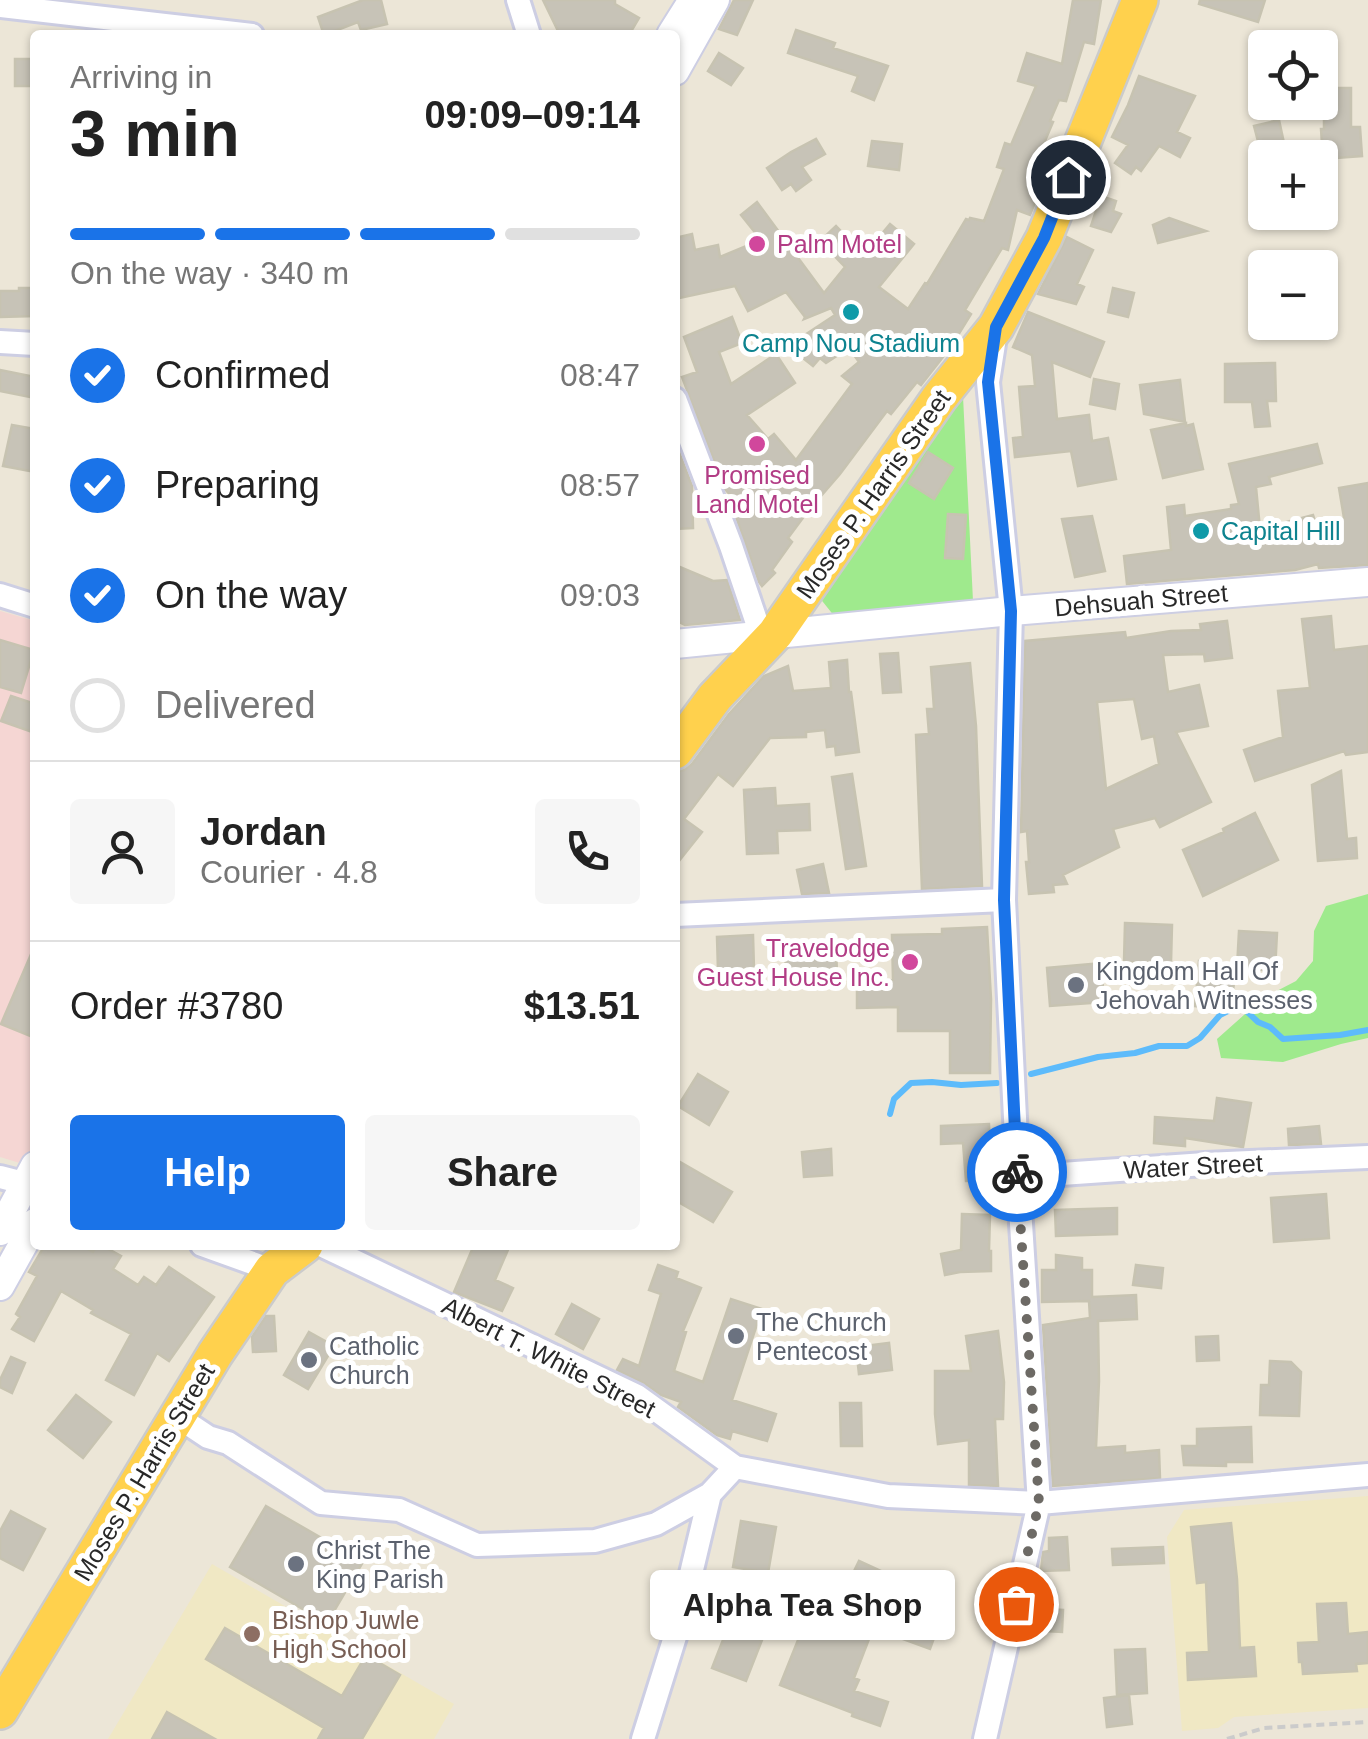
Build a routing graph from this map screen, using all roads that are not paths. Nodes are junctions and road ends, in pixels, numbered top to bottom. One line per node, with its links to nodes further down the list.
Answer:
1 (518, 0): 7 (street)
2 (693, 0): 8 (street)
3 (715, 0): 9 (street)
4 (1140, 0): 10 (highway, Moses P. Harris Street)
5 (0, 6): 6 (street)
6 (209, 30)
7 (527, 30)
8 (675, 30)
9 (680, 62)
10 (996, 327): 17 (street); 18 (highway, Moses P. Harris Street)
11 (0, 342): 12 (street)
12 (30, 344)
13 (680, 413): 18 (street)
14 (1368, 582): 17 (street, Dehsuah Street)
15 (0, 594): 16 (street)
16 (30, 604)
17 (1011, 611): 18 (street, Dehsuah Street); 21 (street)
18 (768, 634): 19 (street, Dehsuah Street); 20 (highway, Moses P. Harris Street)
19 (680, 643)
20 (680, 744)
21 (1004, 900): 22 (street); 24 (street)
22 (680, 916)
23 (1368, 1157): 24 (street, Water Street)
24 (1018, 1177): 37 (street)
25 (24, 1178): 26 (street)
26 (0, 1231)
27 (30, 1231): 32 (street)
28 (216, 1250): 31 (street)
29 (298, 1250): 31 (highway, Moses P. Harris Street)
30 (331, 1250): 34 (street, Albert T. White Street)
31 (272, 1270): 33 (highway, Moses P. Harris Street)
32 (0, 1286)
33 (178, 1418): 36 (street); 38 (highway, Moses P. Harris Street)
34 (735, 1467): 36 (street); 37 (street, Albert T. White Street)
35 (1368, 1474): 37 (street, Albert T. White Street)
36 (710, 1494): 39 (street)
37 (1039, 1503): 40 (street)
38 (0, 1712)
39 (643, 1739)
40 (985, 1739)

